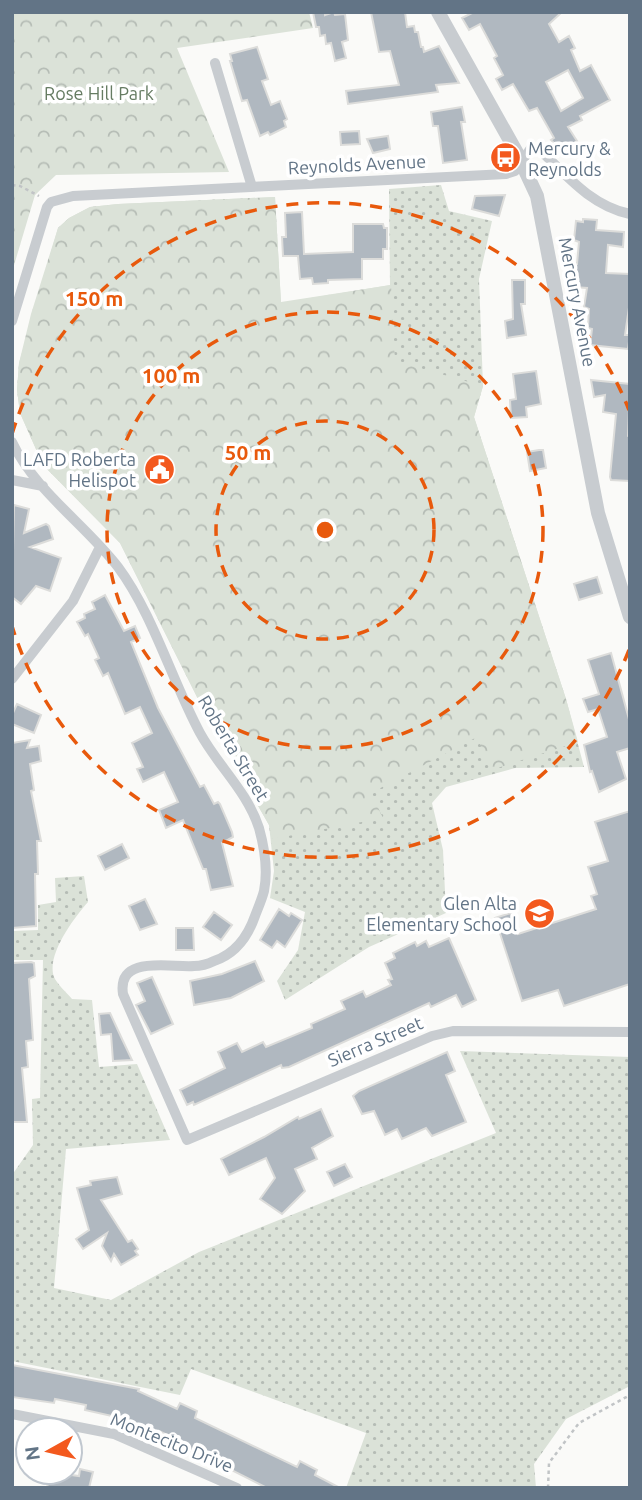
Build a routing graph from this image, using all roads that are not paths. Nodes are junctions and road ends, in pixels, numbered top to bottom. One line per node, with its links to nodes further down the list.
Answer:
1 (438, 12): 3 (street, Mercury Avenue)
2 (215, 63): 4 (street)
3 (522, 162): 4 (street, Reynolds Avenue); 5 (street, Reynolds Avenue); 11 (street, Mercury Avenue)
4 (252, 187): 6 (street, Reynolds Avenue)
5 (630, 214)
6 (12, 321)
7 (12, 442): 9 (street, Roberta Street)
8 (12, 480): 9 (street)
9 (43, 486): 10 (street, Roberta Street)
10 (100, 547): 12 (street); 14 (street, Roberta Street)
11 (630, 617)
12 (12, 679)
13 (630, 1032): 14 (street, Sierra Street)
14 (187, 1140)
15 (12, 1414): 16 (street, Montecito Drive)
16 (237, 1488)

